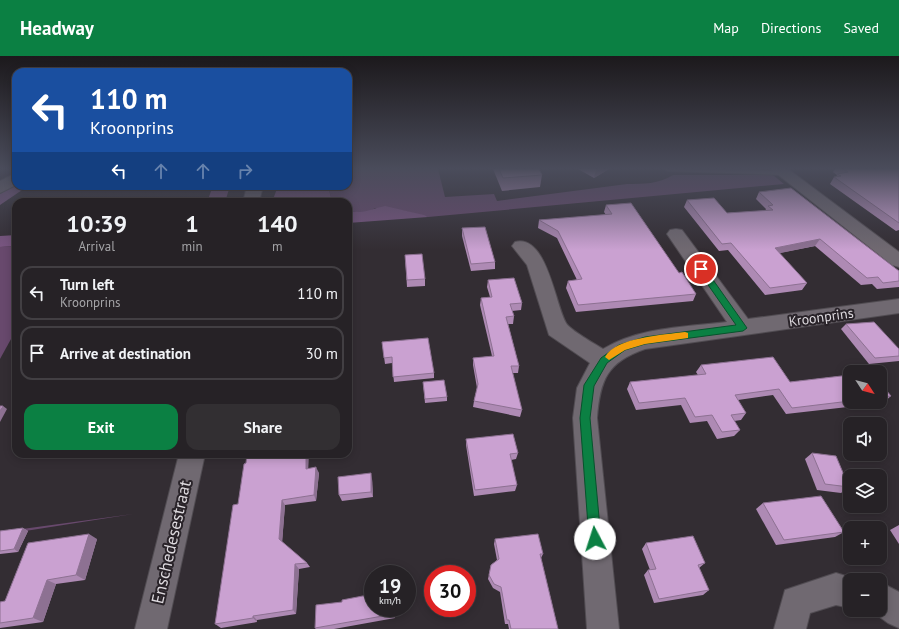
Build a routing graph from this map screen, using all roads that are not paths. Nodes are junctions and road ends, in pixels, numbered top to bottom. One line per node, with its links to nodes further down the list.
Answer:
1 (813, 196): 4 (street)
2 (676, 234): 6 (street)
3 (521, 246): 7 (street)
4 (899, 261)
5 (899, 306): 6 (street, Kroonprins)
6 (743, 328): 7 (street, Kroonprins)
7 (604, 361): 13 (street, Kroonprins)
8 (191, 458): 12 (street, Enschedesestraat)
9 (843, 590): 14 (street)
10 (887, 603): 11 (street)
11 (899, 612)
12 (151, 629)
13 (603, 629)
14 (790, 629)

